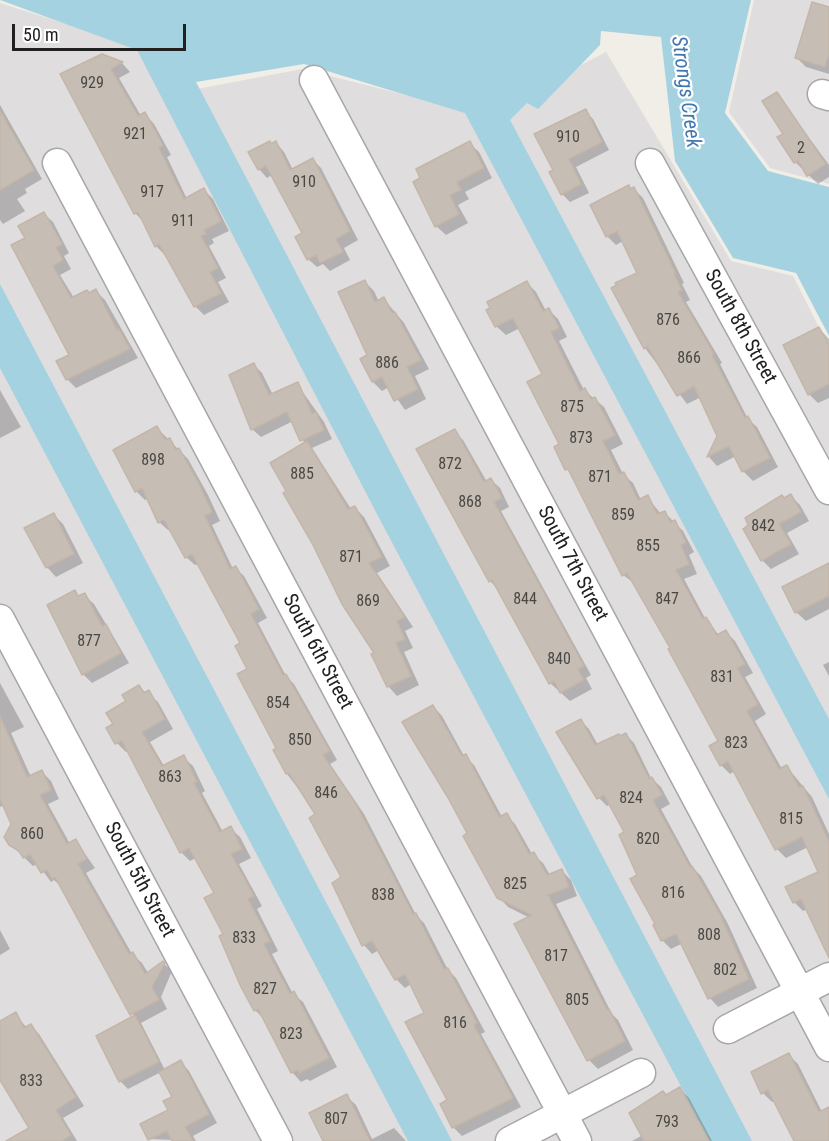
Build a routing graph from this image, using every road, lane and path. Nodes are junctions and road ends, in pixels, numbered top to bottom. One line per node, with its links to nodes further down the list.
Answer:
1 (314, 81): 7 (street, South 7th Street)
2 (57, 163): 11 (street, South 6th Street)
3 (651, 163): 4 (street, South 8th Street)
4 (829, 490)
5 (0, 619): 12 (street, South 5th Street)
6 (829, 977): 7 (street)
7 (800, 992): 8 (street); 9 (street, South 7th Street)
8 (728, 1029)
9 (829, 1047)
10 (641, 1073): 11 (street)
11 (562, 1113): 13 (street); 14 (street, South 6th Street)
12 (278, 1141)
13 (510, 1141)
14 (577, 1141)

